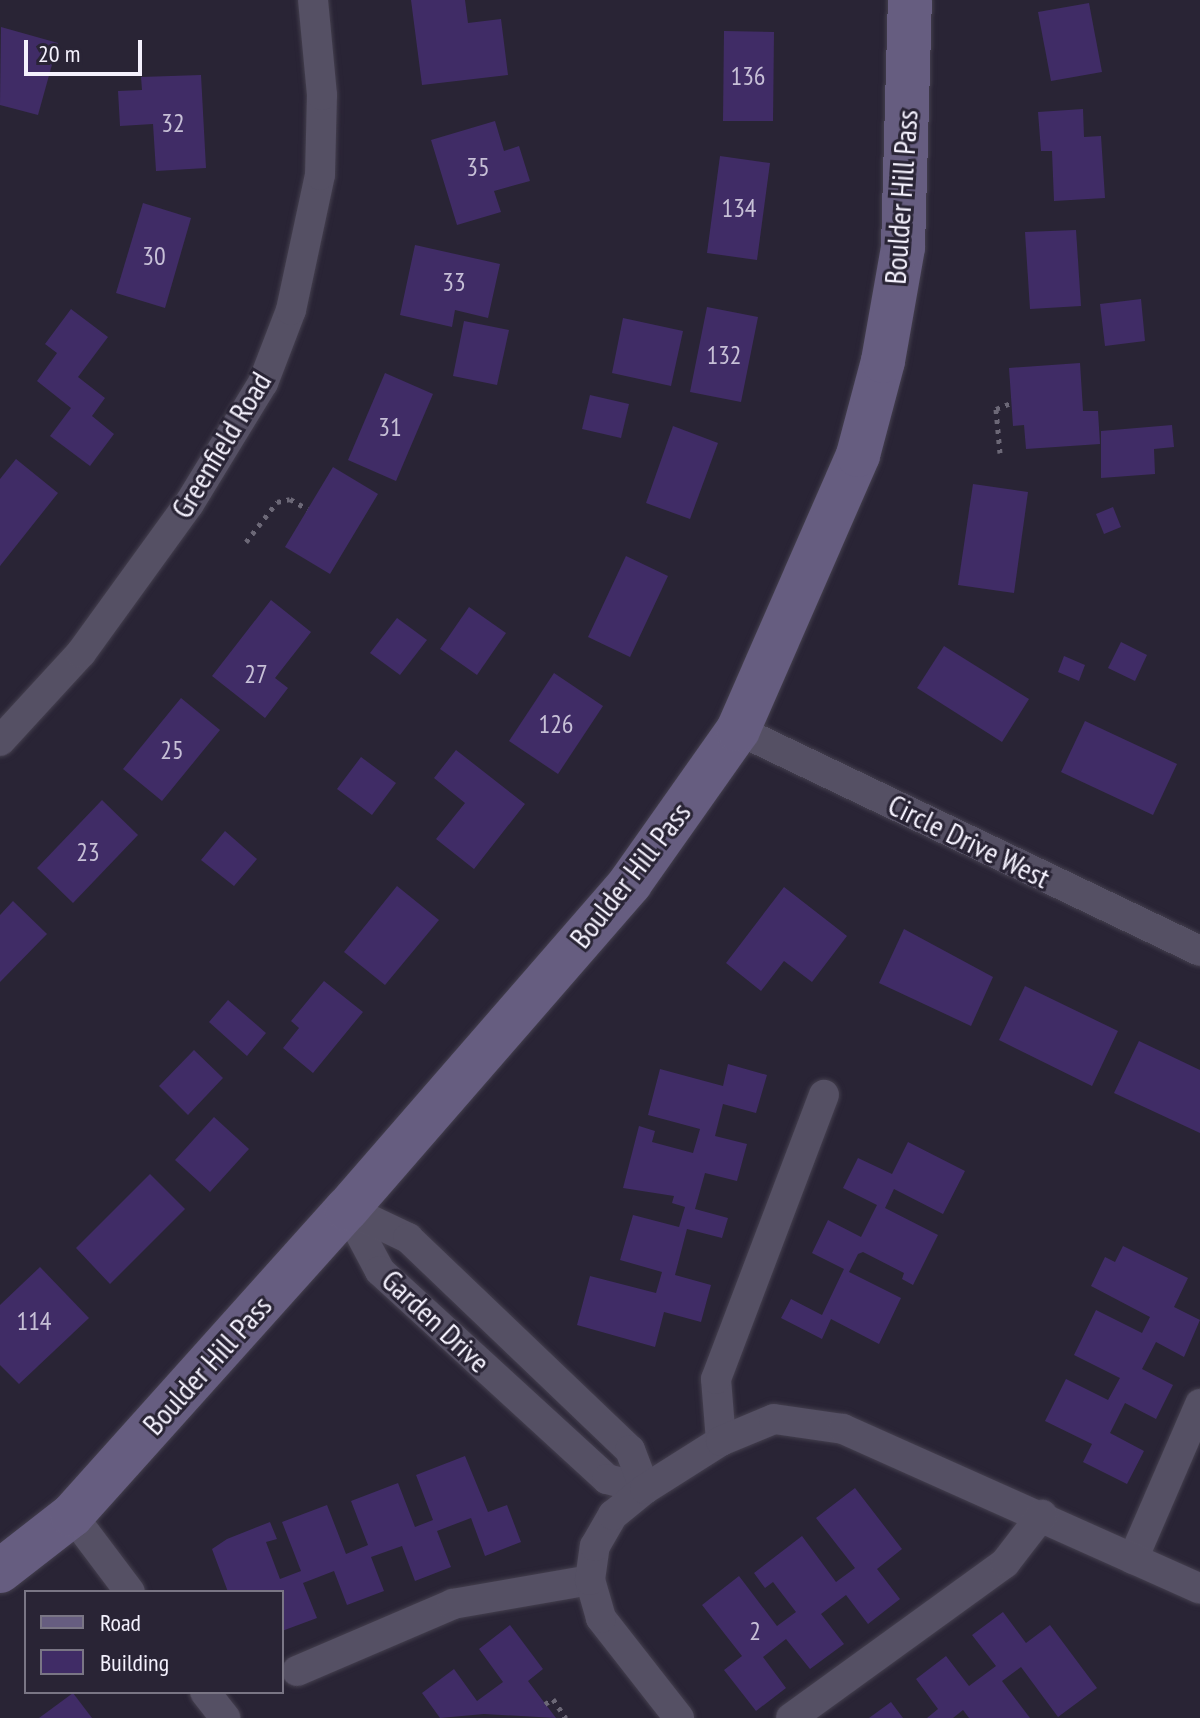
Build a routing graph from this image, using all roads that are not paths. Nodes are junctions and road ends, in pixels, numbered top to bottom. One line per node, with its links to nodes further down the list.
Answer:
1 (313, 0): 4 (street, Greenfield Road)
2 (910, 0): 3 (street, Boulder Hill Pass)
3 (738, 730): 5 (street, Circle Drive West); 7 (street, Boulder Hill Pass)
4 (0, 741)
5 (1200, 951)
6 (824, 1095): 9 (street)
7 (347, 1209): 10 (street, Garden Drive); 10 (street, Garden Drive); 11 (street, Boulder Hill Pass)
8 (1200, 1404): 13 (street)
9 (721, 1441): 10 (street); 12 (street)
10 (645, 1489): 15 (street)
11 (72, 1515): 14 (street, Boulder Hill Pass); 17 (street)
12 (1042, 1515): 13 (street); 22 (street)
13 (1133, 1559): 16 (street)
14 (0, 1571)
15 (590, 1580): 18 (street); 21 (street)
16 (1200, 1589)
17 (128, 1590)
18 (297, 1671)
19 (207, 1694): 20 (street)
20 (225, 1718)
21 (679, 1718)
22 (791, 1718)

